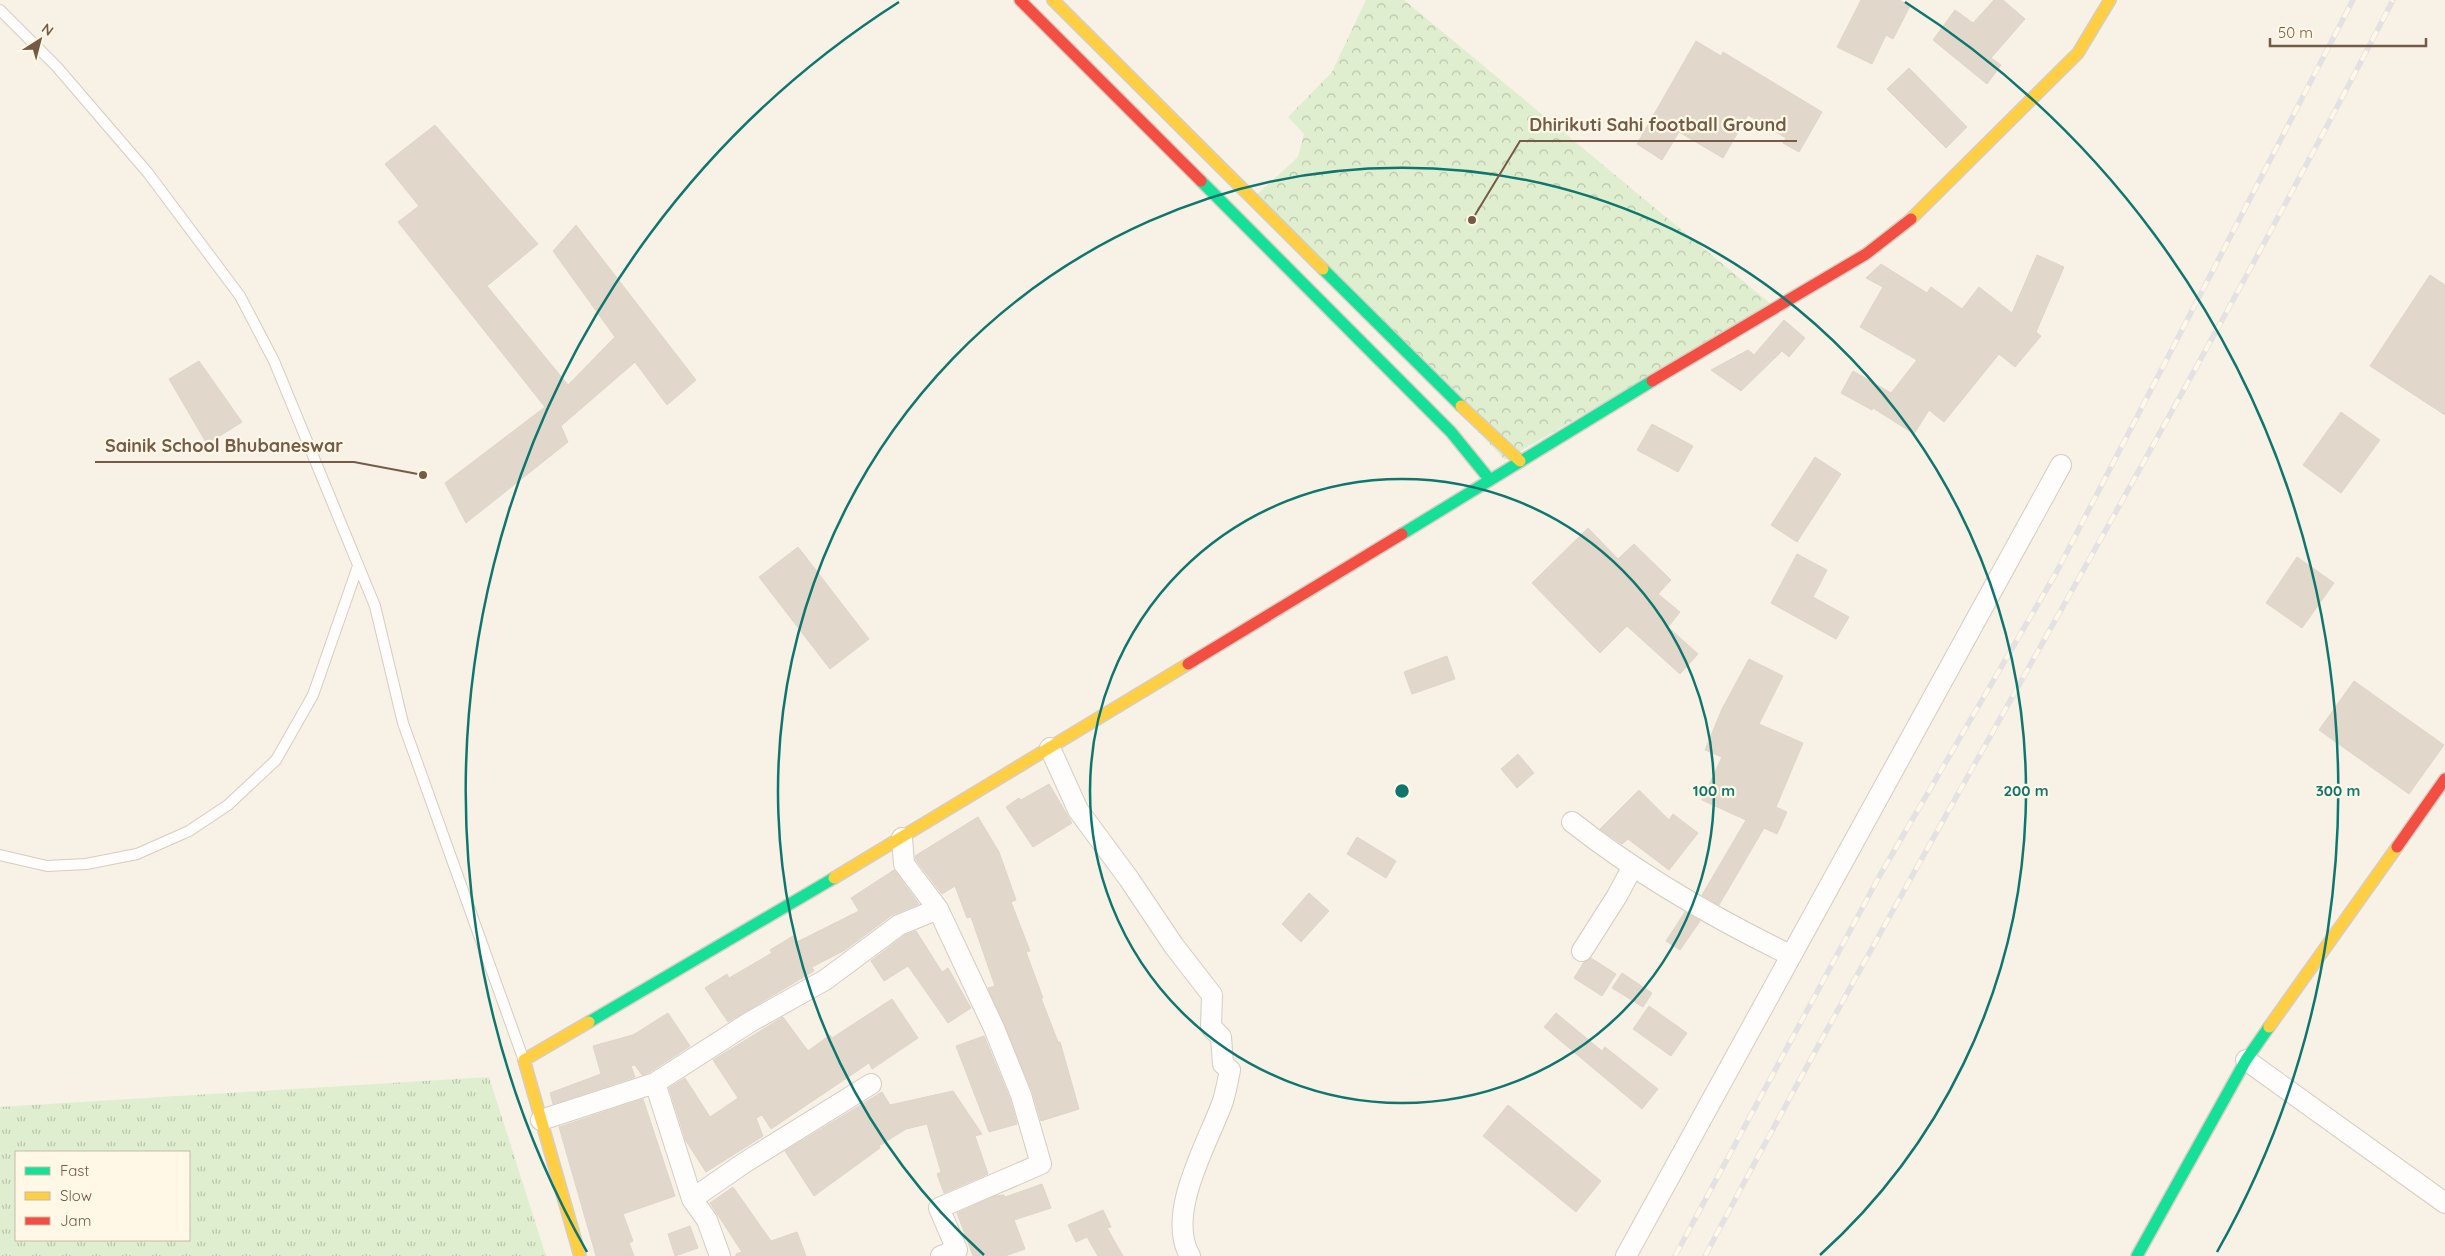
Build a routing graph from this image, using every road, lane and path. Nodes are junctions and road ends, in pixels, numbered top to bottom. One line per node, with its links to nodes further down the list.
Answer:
1 (1020, 0): 7 (street)
2 (1053, 0): 5 (street)
3 (2110, 0): 5 (street)
4 (0, 10): 8 (lane)
5 (1520, 461): 7 (street)
6 (2060, 465): 17 (street)
7 (1490, 480): 9 (street)
8 (358, 566): 13 (lane); 18 (lane)
9 (1050, 748): 12 (street); 28 (street)
10 (2443, 787): 19 (street)
11 (1572, 822): 14 (street)
12 (902, 838): 15 (street); 18 (street)
13 (0, 855)
14 (1632, 868): 16 (street); 17 (street)
15 (938, 909): 20 (street); 27 (street)
16 (1582, 951)
17 (1790, 955): 29 (street)
18 (524, 1060): 22 (street)
19 (2246, 1060): 24 (street); 30 (street)
20 (655, 1083): 22 (street); 23 (street)
21 (871, 1084): 23 (street)
22 (541, 1120): 25 (street)
23 (692, 1199): 26 (street)
24 (2445, 1202)
25 (580, 1256)
26 (720, 1256)
27 (941, 1256)
28 (1190, 1256)
29 (1626, 1256)
30 (2137, 1256)

